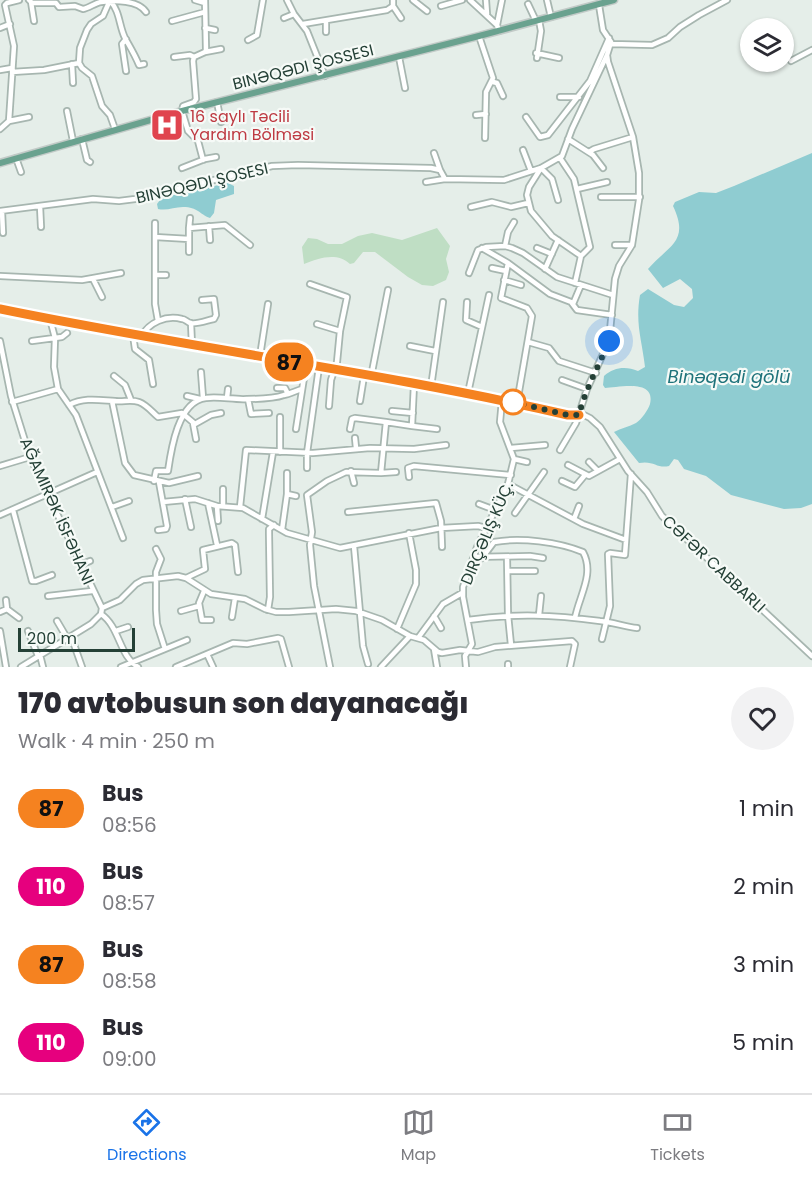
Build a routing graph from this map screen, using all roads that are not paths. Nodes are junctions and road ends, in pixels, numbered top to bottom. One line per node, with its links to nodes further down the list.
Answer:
1 (19, 0): 17 (street)
2 (195, 0): 18 (street)
3 (263, 0): 47 (street)
4 (287, 0): 28 (street)
5 (393, 0): 22 (street)
6 (413, 0): 24 (street)
7 (462, 0): 16 (street)
8 (470, 0): 29 (street)
9 (486, 0): 29 (street)
10 (502, 0): 42 (street)
11 (548, 0): 31 (street)
12 (614, 0): 21 (main road, BINƏQƏDI ŞOSSESI)
13 (727, 0): 48 (street)
14 (30, 1): 19 (street); 34 (street)
15 (110, 1): 19 (street); 25 (street); 27 (street); 30 (street)
16 (452, 1): 23 (street)
17 (6, 2): 38 (street)
18 (205, 2): 26 (street)
19 (75, 3)
20 (528, 4): 36 (street)
21 (599, 5): 31 (main road, BINƏQƏDI ŞOSSESI); 48 (street)
22 (393, 6): 33 (street); 37 (street)
23 (441, 6)
24 (427, 11)
25 (146, 12)
26 (205, 12): 35 (street); 41 (street)
27 (118, 14): 30 (street); 46 (street)
28 (294, 14): 32 (street); 39 (street)
29 (487, 14): 42 (street)
30 (103, 16): 58 (street)
31 (551, 17): 36 (main road, BINƏQƏDI ŞOSSESI)
32 (284, 18)
33 (401, 18)
34 (34, 21)
35 (172, 21)
36 (538, 21): 42 (main road, BINƏQƏDI ŞOSSESI); 56 (street)
37 (326, 22): 39 (street); 44 (street)
38 (10, 24): 40 (street); 62 (street)
39 (303, 24): 64 (street)
40 (0, 28)
41 (206, 28): 43 (street); 51 (street)
42 (498, 28): 45 (main road, BINƏQƏDI ŞOSSESI)
43 (216, 30)
44 (326, 32)
45 (479, 36): 55 (main road, BINƏQƏDI ŞOSSESI); 67 (street)
46 (126, 39): 60 (street); 63 (street)
47 (248, 40)
48 (610, 41): 52 (street); 66 (street)
49 (221, 49): 51 (street)
50 (812, 50): 57 (street)
51 (205, 52): 54 (street)
52 (607, 55): 85 (street); 88 (street)
53 (174, 57): 54 (street)
54 (194, 57): 75 (street)
55 (399, 57): 64 (main road, BINƏQƏDI ŞOSSESI); 69 (street)
56 (559, 58)
57 (794, 59)
58 (79, 63): 59 (street); 83 (street)
59 (72, 64): 62 (street); 68 (street)
60 (144, 64)
61 (0, 70): 62 (street)
62 (12, 70): 80 (street)
63 (126, 71)
64 (325, 76): 73 (main road, BINƏQƏDI ŞOSSESI)
65 (582, 78): 66 (street)
66 (590, 81): 72 (street)
67 (493, 82): 70 (street); 76 (street)
68 (73, 83)
69 (405, 88)
70 (503, 96)
71 (560, 97): 72 (street)
72 (579, 97): 79 (street)
73 (217, 102): 75 (main road, BINƏQƏDI ŞOSSESI); 81 (street)
74 (67, 111): 89 (street)
75 (182, 111): 83 (main road, BINƏQƏDI ŞOSSESI); 84 (street)
76 (486, 114): 77 (street); 86 (street)
77 (476, 115)
78 (29, 117): 80 (street)
79 (526, 117)
80 (9, 121): 82 (street)
81 (220, 122)
82 (0, 129)
83 (115, 129): 87 (main road, BINƏQƏDI ŞOSSESI)
84 (191, 135): 90 (street); 97 (street)
85 (633, 137): 92 (street); 111 (street)
86 (485, 138)
87 (82, 139): 89 (main road, BINƏQƏDI ŞOSSESI); 98 (street)
88 (568, 139): 92 (street); 96 (street)
89 (73, 141): 95 (main road, BINƏQƏDI ŞOSSESI)
90 (190, 143)
91 (523, 150): 104 (street)
92 (589, 152): 102 (street)
93 (434, 153): 103 (street)
94 (216, 157): 97 (street)
95 (16, 158): 99 (main road, BINƏQƏDI ŞOSSESI); 105 (street)
96 (560, 158): 101 (street); 109 (street)
97 (203, 160): 100 (street)
98 (90, 162)
99 (0, 163)
100 (182, 168)
101 (541, 168): 104 (street); 112 (street); 113 (street)
102 (603, 168)
103 (440, 170): 106 (street); 114 (street, BINƏQƏDI ŞOSESI)
104 (531, 171): 106 (street)
105 (21, 172)
106 (445, 179): 107 (street)
107 (426, 182)
108 (607, 182): 109 (street)
109 (577, 189): 136 (street)
110 (601, 196): 111 (street)
111 (640, 197): 128 (street)
112 (558, 200)
113 (528, 203): 115 (street); 127 (street)
114 (40, 206): 116 (street, BINƏQƏDI ŞOSESI); 121 (street)
115 (471, 207)
116 (1, 211): 123 (street)
117 (190, 218): 122 (street)
118 (514, 222): 131 (street)
119 (155, 223): 124 (street)
120 (209, 226): 122 (street); 126 (street); 129 (street)
121 (41, 227)
122 (189, 228): 125 (street)
123 (3, 233)
124 (155, 237): 125 (street); 143 (street)
125 (189, 239): 134 (street)
126 (210, 240)
127 (558, 240): 135 (street); 136 (street)
128 (632, 244): 130 (street); 154 (street)
129 (250, 245)
130 (615, 245)
131 (505, 246): 132 (street); 139 (street)
132 (482, 248): 137 (street); 142 (street)
133 (537, 248): 135 (street)
134 (189, 252)
135 (552, 254): 139 (street)
136 (581, 256): 148 (street)
137 (508, 263): 140 (street); 160 (street)
138 (492, 268): 140 (street)
139 (545, 269): 148 (street)
140 (506, 272): 147 (street)
141 (121, 273): 146 (street)
142 (469, 273)
143 (156, 275): 144 (street); 164 (street)
144 (166, 275)
145 (0, 276): 146 (street)
146 (93, 279): 155 (street)
147 (504, 280): 150 (street); 175 (street)
148 (575, 283): 151 (street)
149 (310, 284): 168 (street)
150 (521, 285)
151 (581, 285): 154 (street); 160 (street)
152 (388, 290): 188 (street)
153 (489, 295): 167 (street)
154 (613, 295): 162 (street)
155 (102, 297)
156 (202, 300): 165 (street)
157 (443, 302): 178 (street)
158 (467, 302): 167 (street)
159 (268, 304): 179 (street)
160 (573, 304): 162 (street)
161 (0, 309): 163 (street)
162 (612, 315): 185 (street)
163 (50, 319): 170 (street); 172 (street)
164 (158, 321): 165 (street); 171 (street)
165 (191, 323): 176 (street)
166 (317, 324): 168 (street)
167 (482, 327): 198 (street)
168 (340, 331): 183 (street)
169 (67, 333): 172 (street)
170 (133, 335): 171 (street); 190 (street)
171 (141, 337): 176 (street)
172 (55, 338): 174 (street); 194 (street)
173 (0, 341): 181 (street, AĞAMIRƏK İSFƏHANI)
174 (32, 341)
175 (528, 342): 185 (street); 209 (street)
176 (192, 345): 179 (street)
177 (410, 346): 178 (street)
178 (435, 351): 192 (street)
179 (260, 356): 180 (street)
180 (306, 365): 182 (street); 196 (street)
181 (2, 367): 208 (street, AĞAMIRƏK İSFƏHANI)
182 (319, 367): 183 (street); 235 (street)
183 (334, 370): 186 (street); 211 (street)
184 (201, 372): 202 (street)
185 (596, 373): 197 (street)
186 (364, 375): 188 (street); 207 (street)
187 (114, 376): 204 (street)
188 (371, 377): 191 (street)
189 (562, 380): 197 (street)
190 (153, 384)
191 (414, 384): 192 (street); 215 (street)
192 (431, 387): 198 (street)
193 (277, 388): 199 (street)
194 (58, 389): 208 (street); 210 (street)
195 (228, 389): 201 (street)
196 (302, 389): 199 (street); 222 (street)
197 (587, 389): 217 (street)
198 (468, 393): 205 (street)
199 (288, 394): 203 (street)
200 (187, 396): 202 (street)
201 (227, 398): 202 (street); 203 (street)
202 (201, 399): 216 (street)
203 (248, 399): 214 (street)
204 (131, 400): 206 (street); 216 (street)
205 (502, 400): 209 (street); 231 (street, DIRÇƏLIŞ KÜÇ.)
206 (112, 401): 210 (street); 257 (street)
207 (360, 401)
208 (12, 402): 236 (street, AĞAMIRƏK İSFƏHANI)
209 (517, 403): 217 (street)
210 (69, 405): 246 (street)
211 (329, 406)
212 (392, 411): 215 (street)
213 (221, 413): 220 (street)
214 (269, 413)
215 (413, 413): 221 (street)
216 (184, 414): 220 (street); 257 (street)
217 (579, 415): 232 (street); 238 (street)
218 (280, 417): 234 (street)
219 (386, 422): 221 (street); 223 (street); 230 (street)
220 (193, 423): 226 (street)
221 (412, 426): 224 (street)
222 (296, 429)
223 (350, 429)
224 (437, 429)
225 (355, 438): 229 (street)
226 (196, 439)
227 (446, 445): 230 (street)
228 (545, 445): 231 (street)
229 (356, 448): 230 (street); 235 (street)
230 (383, 448): 250 (street)
231 (512, 448): 237 (street, DIRÇƏLIŞ KÜÇ.)
232 (560, 450)
233 (273, 452): 234 (street); 273 (street); 279 (street)
234 (280, 452): 235 (street)
235 (307, 453): 243 (street)
236 (30, 457): 242 (street); 261 (street, AĞAMIRƏK İSFƏHANI)
237 (514, 459): 239 (street); 252 (street, DIRÇƏLIŞ KÜÇ.)
238 (620, 459): 245 (street); 251 (street)
239 (527, 462)
240 (589, 462): 245 (street)
241 (568, 465): 253 (street)
242 (0, 466)
243 (306, 468)
244 (351, 471): 250 (street); 258 (street); 290 (street)
245 (598, 471): 253 (street)
246 (97, 472): 261 (street); 272 (street)
247 (396, 472): 250 (street)
248 (544, 472): 262 (street)
249 (287, 473): 263 (street)
250 (381, 473)
251 (631, 474): 291 (street); 357 (street)
252 (511, 475): 255 (street); 259 (street, DIRÇƏLIŞ KÜÇ.)
253 (585, 475): 256 (street)
254 (198, 476): 257 (street)
255 (409, 477)
256 (562, 481)
257 (157, 482): 267 (street)
258 (354, 483)
259 (508, 484): 262 (street); 275 (street, DIRÇƏLIŞ KÜÇ.)
260 (223, 489): 270 (street)
261 (46, 494): 274 (street); 302 (street, AĞAMIRƏK İSFƏHANI)
262 (528, 494): 277 (street); 280 (street)
263 (287, 495): 264 (street); 287 (street)
264 (296, 496)
265 (185, 499): 267 (street); 268 (street); 283 (street)
266 (129, 501): 272 (street)
267 (164, 502): 286 (street)
268 (208, 503): 270 (street); 292 (street)
269 (479, 504): 275 (street)
270 (220, 506): 273 (street); 281 (street)
271 (579, 506): 280 (street)
272 (112, 507): 289 (street)
273 (240, 507): 279 (street)
274 (13, 510): 278 (street); 307 (street)
275 (495, 510): 285 (street, DIRÇƏLIŞ KÜÇ.)
276 (348, 512): 284 (street)
277 (515, 513)
278 (0, 515)
279 (262, 519): 282 (street)
280 (574, 519): 291 (street)
281 (218, 521)
282 (274, 525): 287 (street); 322 (street)
283 (191, 527)
284 (441, 528): 285 (street); 288 (street); 294 (street)
285 (486, 528): 297 (street, DIRÇƏLIŞ KÜÇ.)
286 (158, 530)
287 (282, 530): 290 (street)
288 (409, 533): 293 (street); 340 (street)
289 (123, 538)
290 (311, 540): 293 (street); 310 (street)
291 (626, 540): 336 (street)
292 (217, 545): 306 (street); 309 (street)
293 (354, 546): 326 (street)
294 (442, 548)
295 (156, 549): 308 (street)
296 (525, 556): 298 (street); 300 (street); 303 (street)
297 (474, 557): 299 (street); 314 (street, DIRÇƏLIŞ KÜÇ.)
298 (507, 557): 299 (street); 304 (street)
299 (482, 558): 332 (street)
300 (543, 558)
301 (90, 561): 302 (street)
302 (80, 565): 312 (street, AĞAMIRƏK İSFƏHANI)
303 (525, 570): 304 (street); 305 (street)
304 (508, 571): 327 (street)
305 (535, 571)
306 (238, 572)
307 (52, 575)
308 (156, 578): 309 (street); 323 (street); 352 (street)
309 (186, 578): 313 (street)
310 (314, 586): 311 (street); 321 (street)
311 (307, 587)
312 (92, 591): 315 (street); 323 (street, AĞAMIRƏK İSFƏHANI)
313 (204, 591): 317 (street); 319 (street)
314 (462, 593): 329 (street); 334 (street, DIRÇƏLIŞ KÜÇ.)
315 (48, 596)
316 (541, 596): 328 (street)
317 (235, 598): 322 (street); 330 (street)
318 (6, 600): 320 (street)
319 (199, 606): 324 (street); 333 (street)
320 (7, 609): 325 (street); 331 (street)
321 (319, 609): 322 (street); 326 (street); 368 (street)
322 (268, 610)
323 (102, 611): 343 (street, AĞAMIRƏK İSFƏHANI); 346 (street)
324 (181, 611)
325 (0, 612)
326 (359, 612): 340 (street); 358 (street)
327 (508, 615): 328 (street); 334 (street); 351 (street)
328 (539, 615): 332 (street)
329 (434, 616): 338 (street); 347 (street)
330 (232, 617)
331 (19, 618)
332 (575, 618): 336 (street)
333 (211, 620)
334 (468, 620): 354 (street, DIRÇƏLIŞ KÜÇ.)
335 (57, 621): 346 (street)
336 (605, 621): 339 (street); 349 (street)
337 (128, 627): 343 (street)
338 (441, 628)
339 (637, 628)
340 (398, 629): 345 (street)
341 (0, 631): 360 (street)
342 (28, 631): 356 (street)
343 (116, 631): 359 (street, AĞAMIRƏK İSFƏHANI)
344 (282, 632): 348 (street)
345 (410, 636): 347 (street); 369 (street)
346 (69, 637): 356 (street); 363 (street)
347 (418, 638): 353 (street)
348 (281, 639): 355 (street); 367 (street)
349 (602, 639)
350 (187, 640): 352 (street)
351 (511, 645): 354 (street); 372 (street)
352 (165, 649): 359 (street)
353 (434, 649): 354 (street); 370 (street)
354 (468, 651): 371 (street, DIRÇƏLIŞ KÜÇ.)
355 (207, 654): 365 (street); 366 (street)
356 (39, 656): 361 (street); 362 (street)
357 (812, 656)
358 (368, 664)
359 (134, 666): 364 (street)
360 (6, 667)
361 (21, 667)
362 (43, 667)
363 (82, 667)
364 (122, 667)
365 (176, 667)
366 (213, 667)
367 (289, 667)
368 (330, 667)
369 (381, 667)
370 (436, 667)
371 (466, 667)
372 (570, 667)

